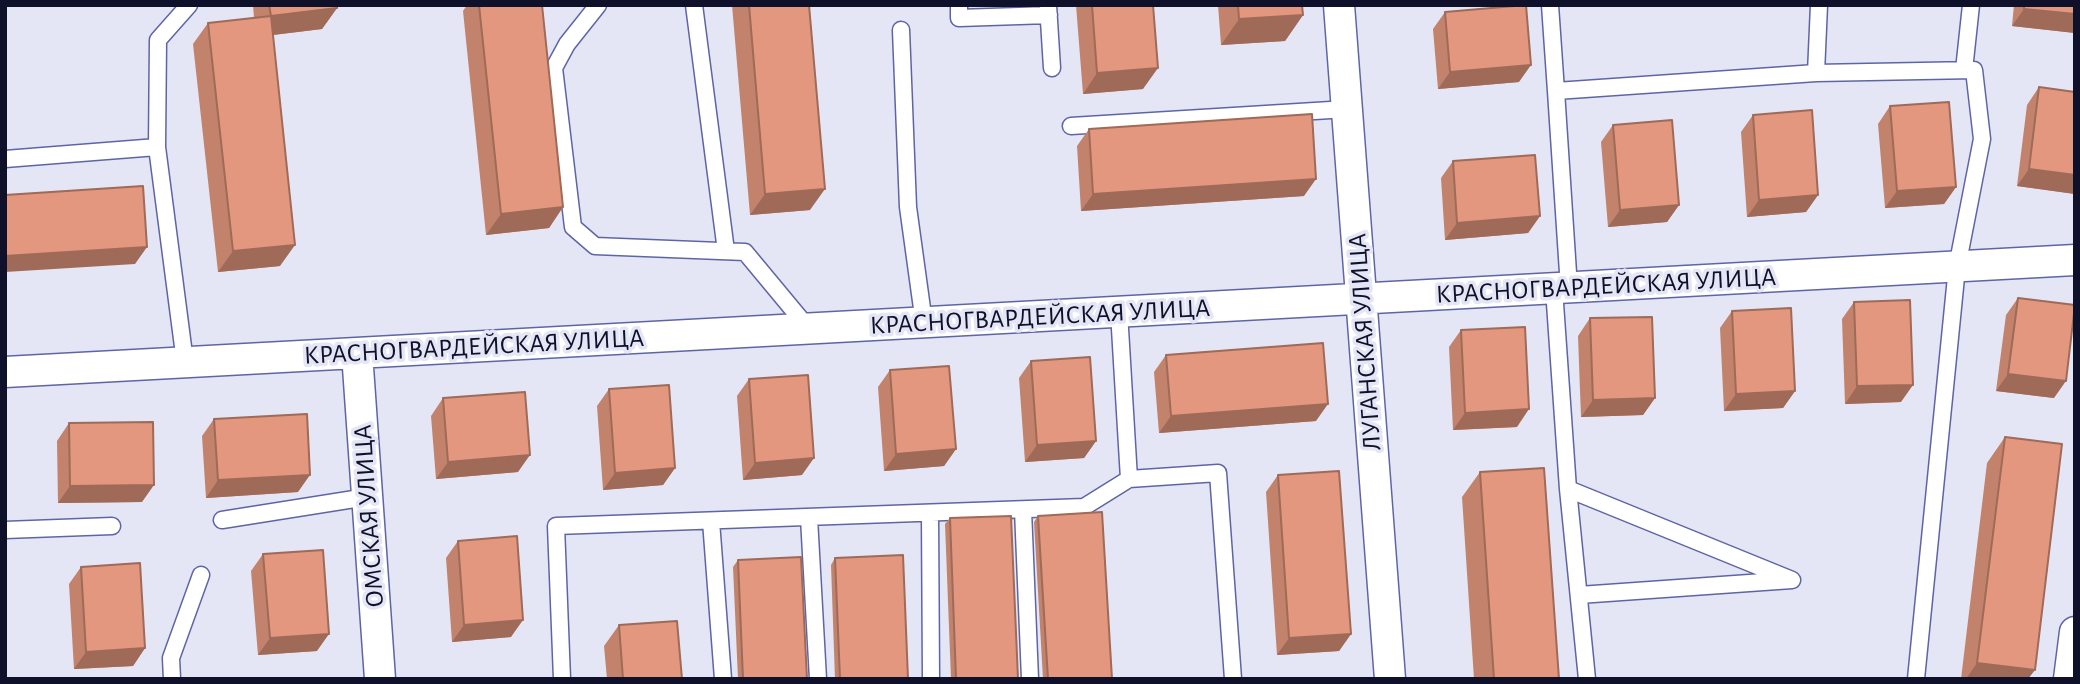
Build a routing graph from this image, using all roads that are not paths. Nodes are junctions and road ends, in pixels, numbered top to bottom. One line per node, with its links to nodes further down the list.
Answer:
1 (189, 5): 17 (lane)
2 (598, 5): 19 (lane)
3 (694, 5): 19 (lane)
4 (959, 5): 9 (lane)
5 (1339, 5): 15 (street, ЛУГАНСКАЯ УЛИЦА)
6 (1550, 5): 14 (lane)
7 (1819, 5): 13 (lane)
8 (1971, 5): 12 (lane)
9 (1049, 10): 11 (lane)
10 (901, 30): 25 (lane)
11 (1052, 68)
12 (1964, 70): 13 (lane); 21 (lane)
13 (1816, 73): 14 (lane)
14 (1556, 91): 22 (lane)
15 (1347, 109): 16 (lane); 23 (street, ЛУГАНСКАЯ УЛИЦА)
16 (1072, 126)
17 (157, 147): 18 (lane); 28 (lane)
18 (5, 159)
19 (726, 251): 26 (lane)
20 (2075, 260): 21 (street, КРАСНОГВАРДЕЙСКАЯ УЛИЦА)
21 (1957, 267): 22 (street, КРАСНОГВАРДЕЙСКАЯ УЛИЦА); 54 (lane)
22 (1562, 289): 23 (street, КРАСНОГВАРДЕЙСКАЯ УЛИЦА); 32 (lane)
23 (1362, 299): 24 (street, КРАСНОГВАРДЕЙСКАЯ УЛИЦА); 52 (street, ЛУГАНСКАЯ УЛИЦА)
24 (1119, 312): 25 (street, КРАСНОГВАРДЕЙСКАЯ УЛИЦА); 31 (lane)
25 (924, 323): 26 (street, КРАСНОГВАРДЕЙСКАЯ УЛИЦА)
26 (809, 329): 27 (street, КРАСНОГВАРДЕЙСКАЯ УЛИЦА)
27 (358, 353): 28 (street, КРАСНОГВАРДЕЙСКАЯ УЛИЦА); 33 (street, ОМСКАЯ УЛИЦА)
28 (186, 362): 29 (street, КРАСНОГВАРДЕЙСКАЯ УЛИЦА)
29 (5, 372): 30 (street)
30 (5, 387)
31 (1129, 479): 34 (lane); 51 (lane)
32 (1568, 489): 42 (lane); 42 (lane)
33 (367, 498): 37 (lane); 45 (street, ОМСКАЯ УЛИЦА)
34 (1023, 510): 35 (lane); 50 (lane)
35 (930, 514): 36 (lane); 49 (lane)
36 (809, 517): 38 (lane); 48 (lane)
37 (222, 520)
38 (711, 521): 46 (lane); 47 (lane)
39 (112, 526): 40 (lane)
40 (5, 530)
41 (201, 575): 44 (lane)
42 (1579, 595): 53 (lane)
43 (2075, 632): 55 (street)
44 (172, 679)
45 (380, 679)
46 (562, 679)
47 (723, 679)
48 (818, 679)
49 (931, 679)
50 (1030, 679)
51 (1233, 679)
52 (1390, 679)
53 (1587, 679)
54 (1916, 679)
55 (2069, 679)

